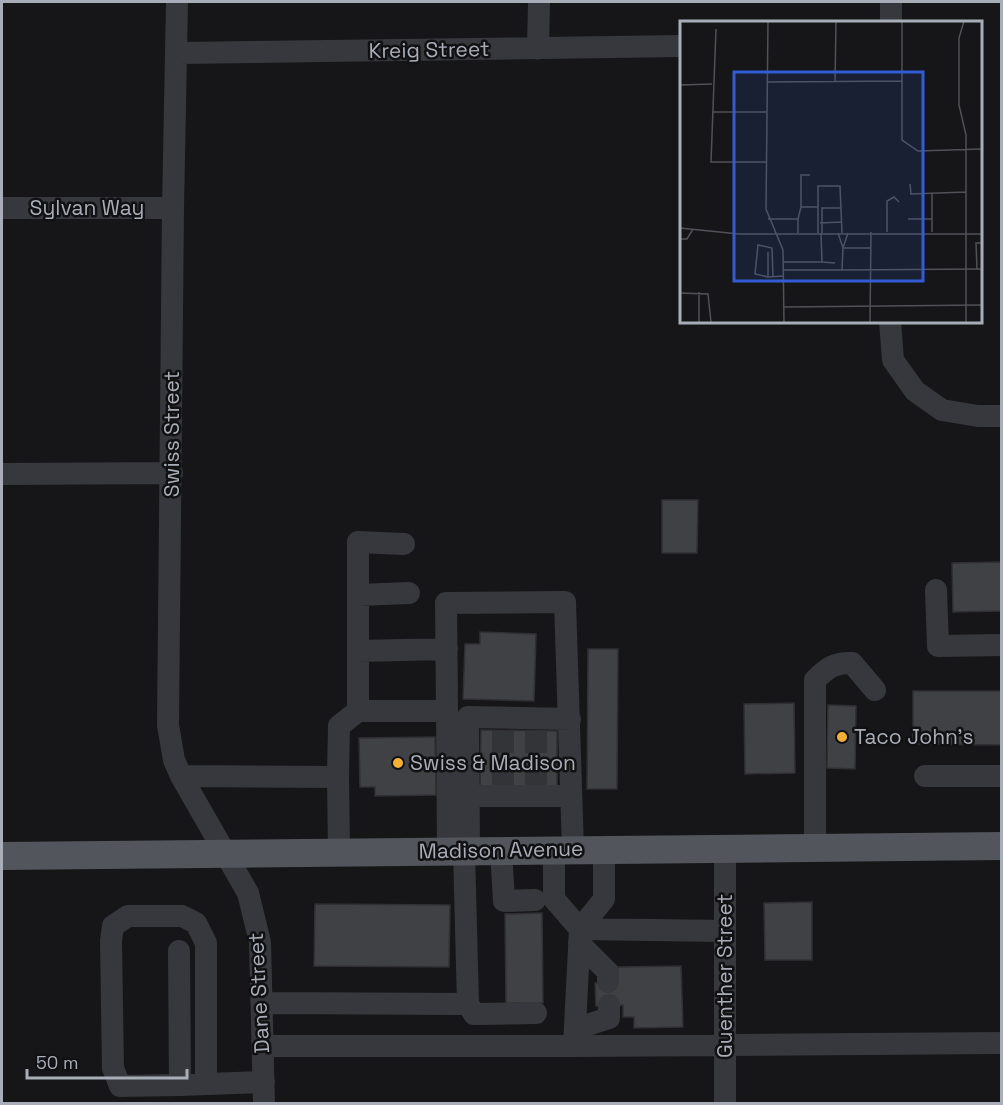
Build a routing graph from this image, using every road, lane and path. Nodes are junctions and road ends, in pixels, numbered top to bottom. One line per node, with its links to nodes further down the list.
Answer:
1 (177, 2): 7 (street, Swiss Street)
2 (539, 2): 6 (street)
3 (891, 2): 4 (street)
4 (891, 21)
5 (680, 46): 6 (street, Kreig Street)
6 (538, 49): 7 (street, Kreig Street)
7 (177, 53): 9 (street, Swiss Street)
8 (2, 208): 9 (street, Sylvan Way)
9 (172, 208): 12 (street, Swiss Street)
10 (890, 322): 11 (street)
11 (1002, 416)
12 (172, 472): 13 (street); 25 (street, Swiss Street)
13 (2, 474)
14 (404, 544): 17 (street)
15 (936, 590): 18 (street)
16 (409, 593): 17 (street)
17 (358, 595): 20 (street)
18 (1002, 645)
19 (447, 649): 20 (street); 23 (street); 24 (street)
20 (358, 651): 22 (street)
21 (875, 690): 33 (street)
22 (358, 711): 23 (street); 28 (street)
23 (447, 711): 30 (street)
24 (570, 718): 29 (street); 30 (street)
25 (181, 776): 28 (street); 39 (street, Swiss Street)
26 (925, 776): 27 (street)
27 (1002, 776)
28 (338, 777): 38 (street)
29 (571, 796): 30 (street); 36 (street)
30 (458, 798): 37 (street)
31 (1002, 846): 33 (main road, Madison Avenue)
32 (725, 848): 33 (main road, Madison Avenue); 34 (main road, Madison Avenue); 42 (street, Guenther Street)
33 (815, 848)
34 (604, 849): 36 (main road, Madison Avenue); 43 (street)
35 (501, 850): 36 (main road, Madison Avenue); 37 (main road, Madison Avenue); 41 (street)
36 (564, 850): 43 (street)
37 (460, 851): 38 (main road, Madison Avenue); 47 (street)
38 (339, 852): 39 (main road, Madison Avenue)
39 (226, 853): 40 (main road, Madison Avenue); 46 (street, Dane Street)
40 (2, 856)
41 (535, 900)
42 (725, 931): 43 (street); 52 (street, Guenther Street)
43 (580, 936): 45 (street); 50 (street)
44 (179, 951): 55 (street)
45 (608, 982)
46 (263, 1003): 47 (street); 53 (street, Dane Street)
47 (468, 1004): 49 (street)
48 (609, 1005): 50 (street)
49 (536, 1013)
50 (574, 1037): 52 (street); 53 (street)
51 (1002, 1043): 52 (street)
52 (725, 1044): 57 (street, Guenther Street)
53 (264, 1046): 56 (street, Dane Street)
54 (206, 1083): 55 (street); 55 (street); 56 (street)
55 (180, 1085)
56 (264, 1093)
57 (725, 1104)

